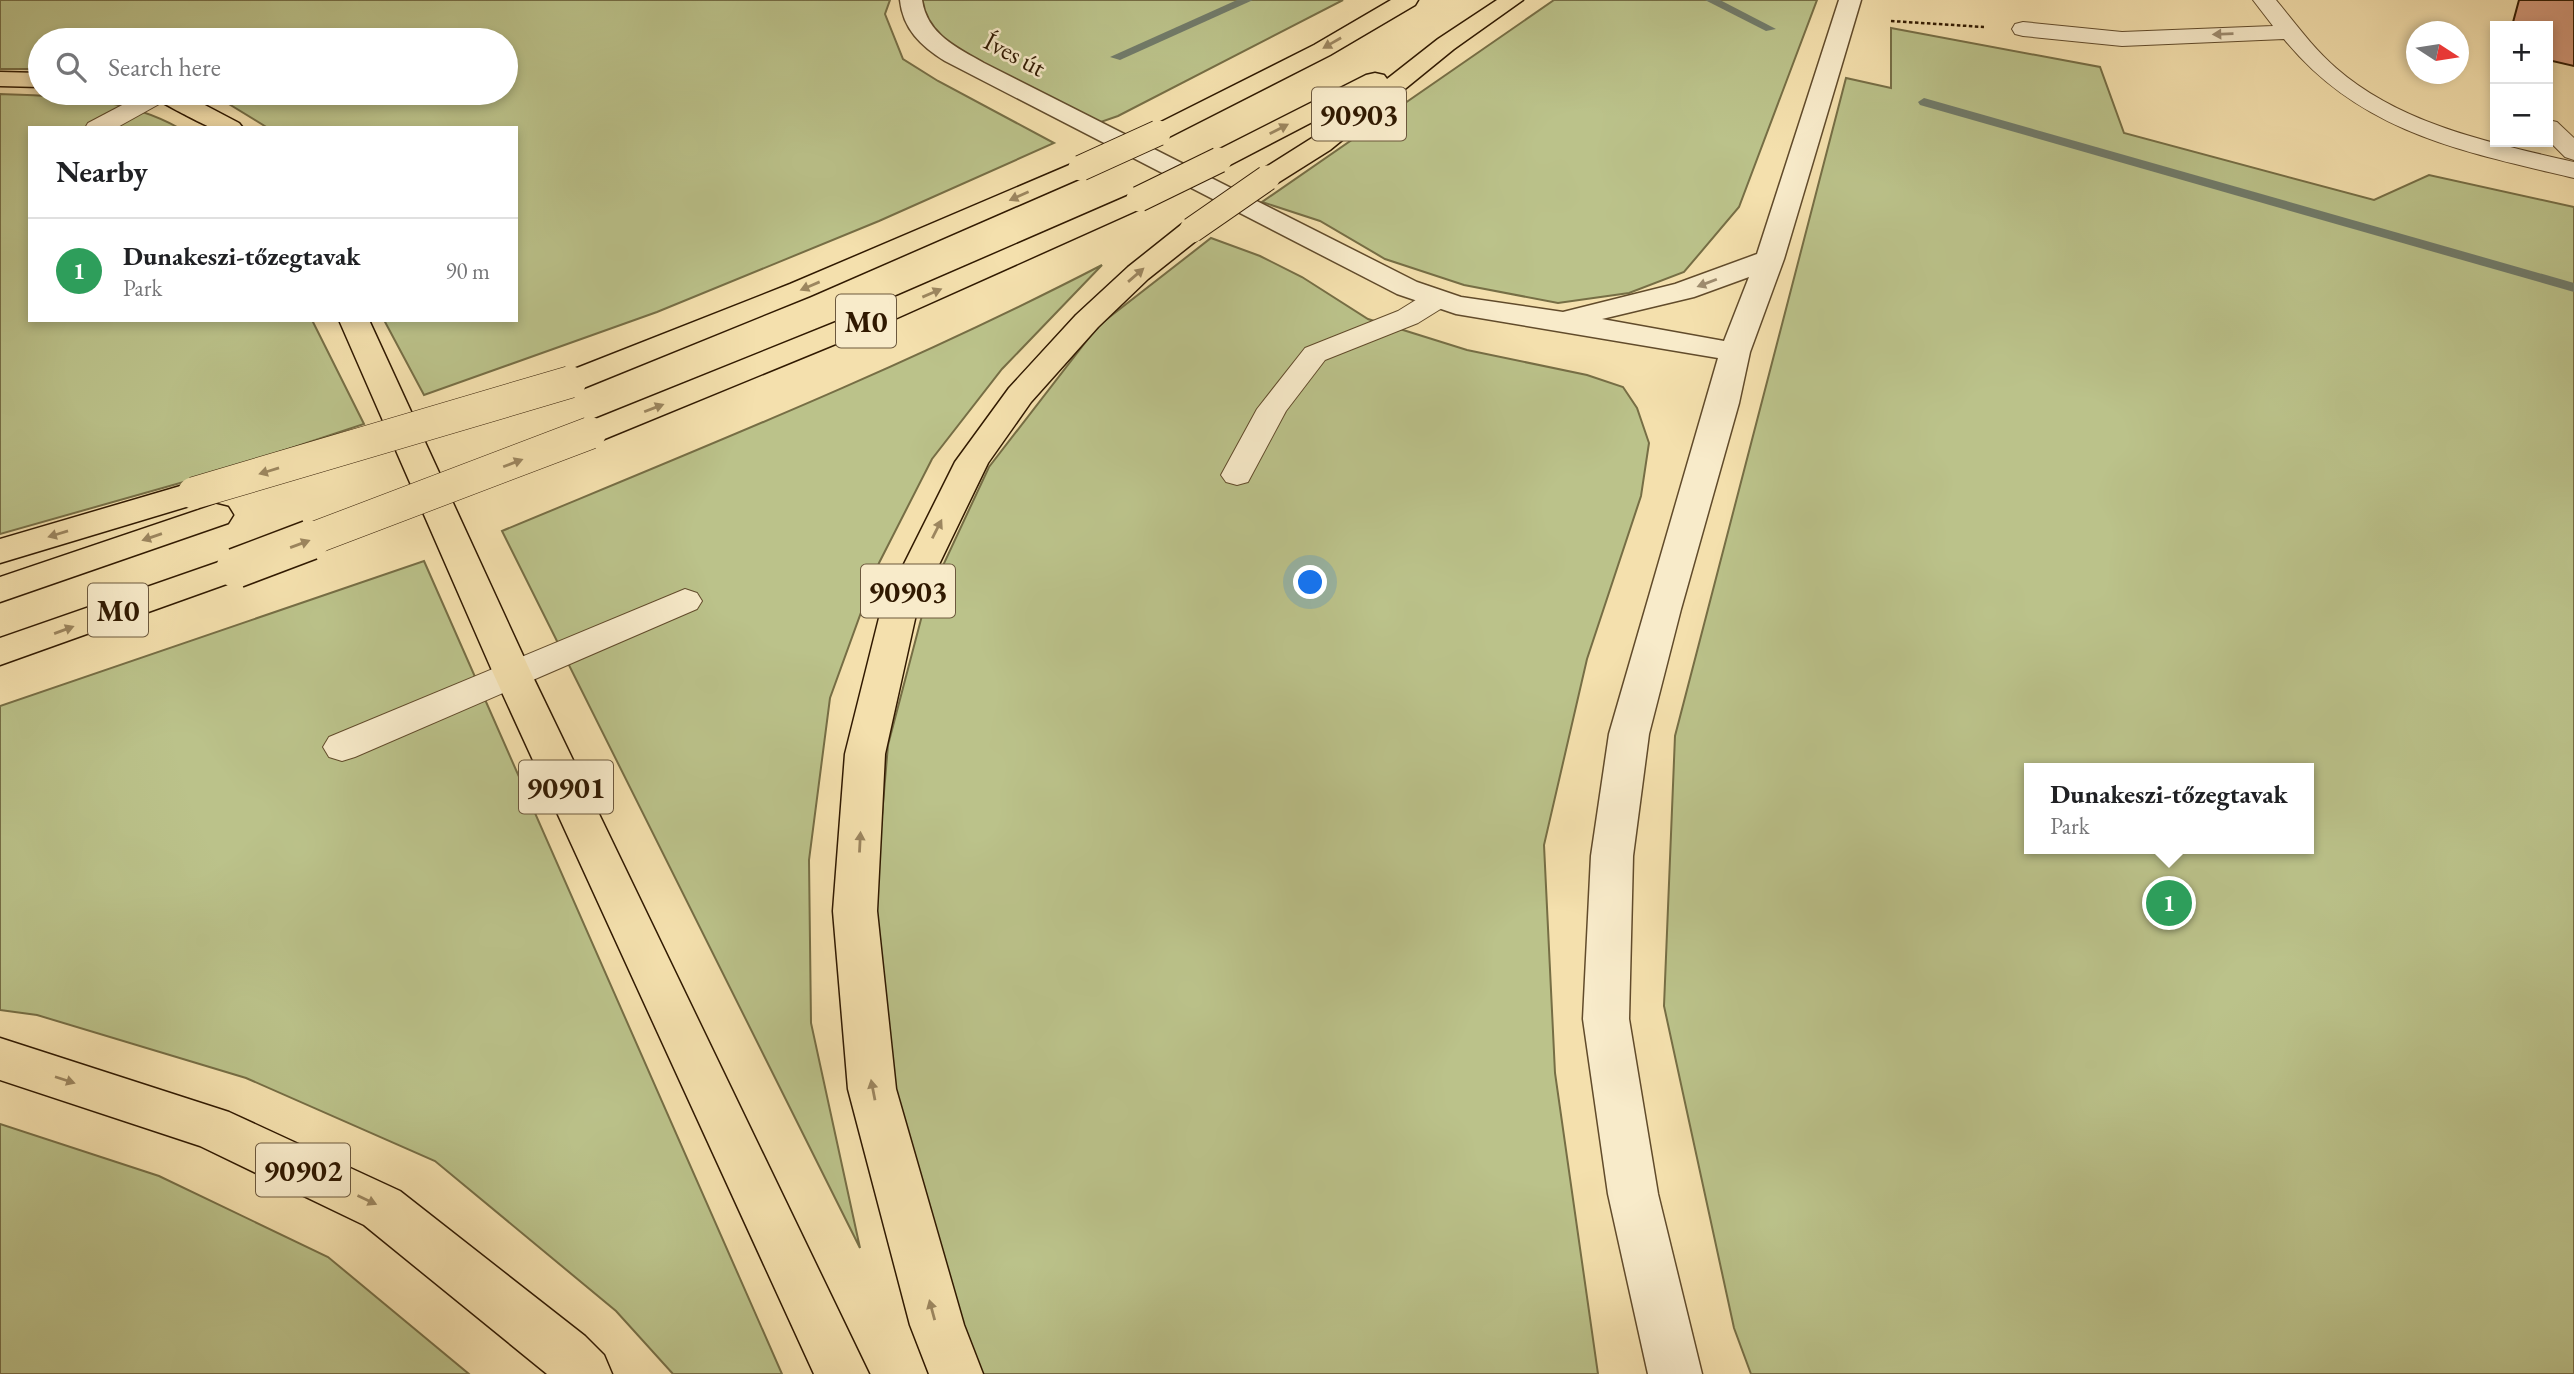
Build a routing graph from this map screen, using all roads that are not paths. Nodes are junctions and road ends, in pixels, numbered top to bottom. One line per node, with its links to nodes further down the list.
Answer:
1 (911, 0): 19 (street, Íves út)
2 (1407, 0): 24 (highway, M0, one-way to 24, bridge)
3 (1512, 0): 8 (highway, M0)
4 (1850, 0): 18 (street)
5 (2264, 0): 7 (lane)
6 (2023, 29): 7 (lane, one-way to 6)
7 (2291, 32): 17 (lane)
8 (1446, 44): 28 (highway, M0, one-way to 8, bridge); 34 (highway, 90903, one-way to 8, bridge)
9 (0, 79): 10 (highway)
10 (28, 80)
11 (139, 105): 13 (lane)
12 (190, 105): 14 (highway)
13 (101, 126)
14 (227, 126)
15 (2553, 132): 16 (lane)
16 (2574, 152)
17 (2574, 170)
18 (1770, 259): 20 (street, one-way to 20); 22 (street)
19 (1437, 299): 20 (street, Íves út); 23 (lane)
20 (1558, 320): 22 (street, Íves út)
21 (355, 322): 29 (highway, 90901)
22 (1735, 352): 35 (street)
23 (1237, 475)
24 (205, 504): 25 (highway, one-way to 25); 26 (highway, M0, one-way to 26)
25 (0, 551)
26 (0, 590)
27 (685, 601): 29 (lane)
28 (0, 652)
29 (513, 674): 30 (lane); 33 (highway, 90901)
30 (342, 747)
31 (0, 1059): 32 (highway, 90902, one-way to 32)
32 (585, 1374)
33 (842, 1374)
34 (956, 1374)
35 (1675, 1374)

